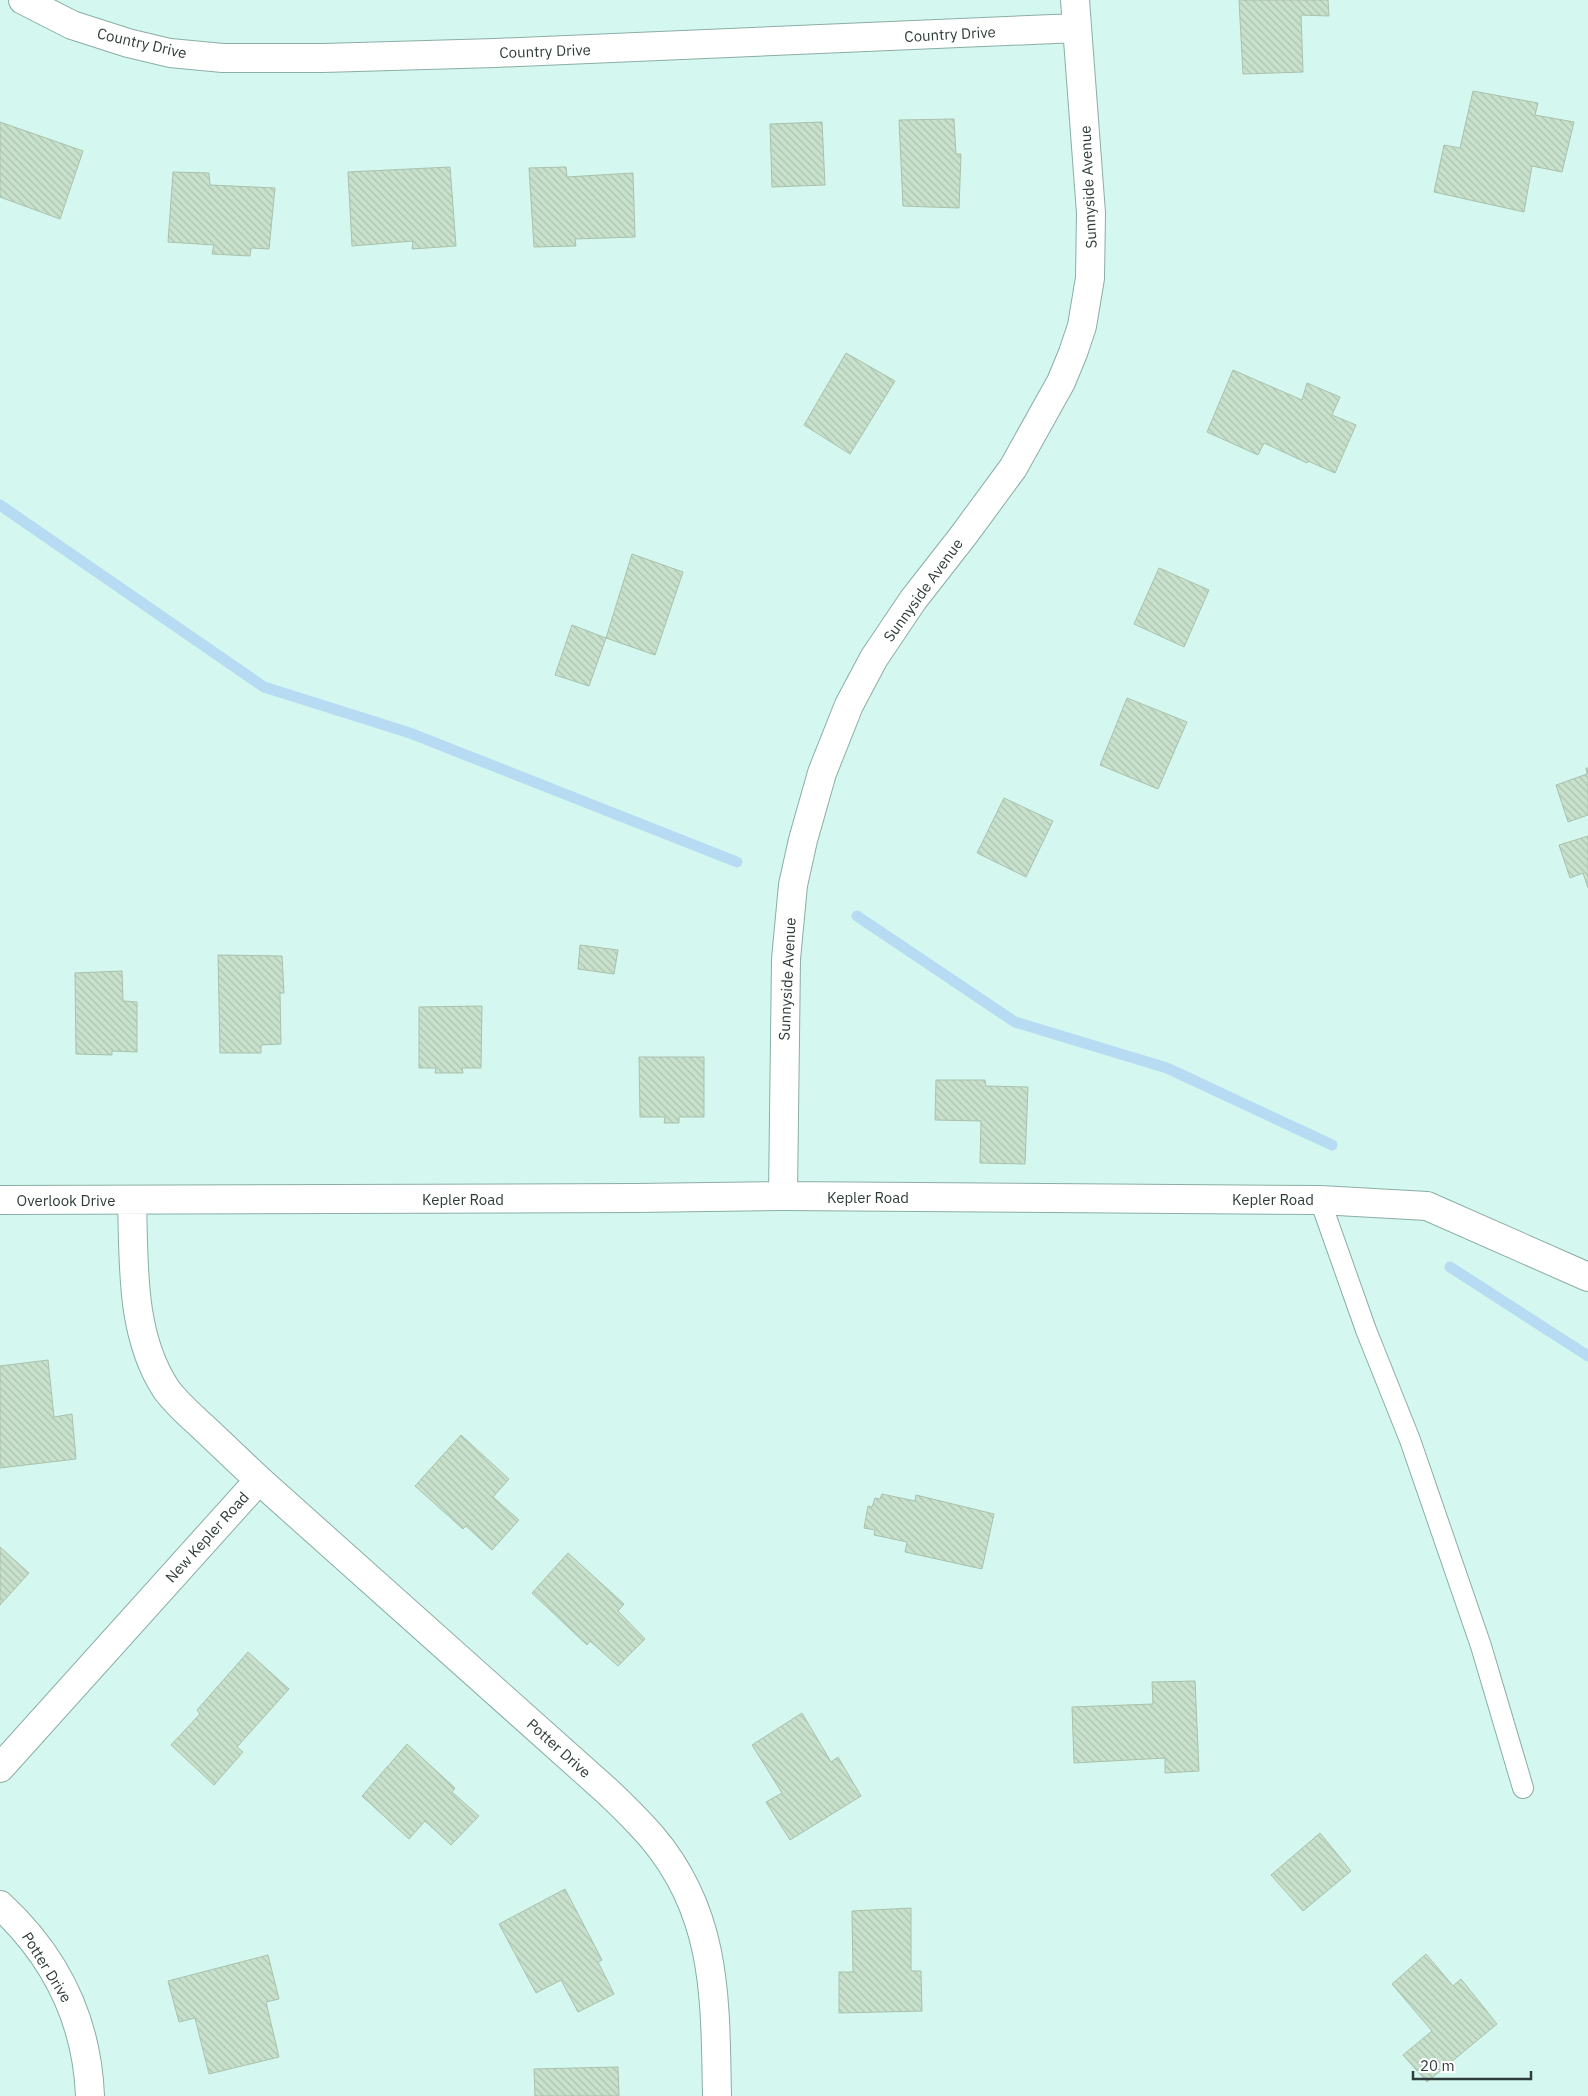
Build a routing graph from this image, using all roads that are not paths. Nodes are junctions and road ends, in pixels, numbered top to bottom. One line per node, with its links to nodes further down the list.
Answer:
1 (23, 0): 3 (street, Country Drive)
2 (1075, 0): 3 (street, Sunnyside Avenue)
3 (1077, 28): 4 (street, Sunnyside Avenue)
4 (784, 1196): 6 (street, Kepler Road); 7 (street, Kepler Road)
5 (0, 1200): 6 (street, Overlook Drive)
6 (132, 1200): 9 (street, New Kepler Road)
7 (1320, 1200): 8 (street, Kepler Road); 11 (lane)
8 (1588, 1277)
9 (258, 1480): 10 (street, New Kepler Road); 14 (street, Potter Drive)
10 (0, 1768)
11 (1523, 1788)
12 (0, 1905): 13 (street, Potter Drive)
13 (90, 2096)
14 (716, 2096)

